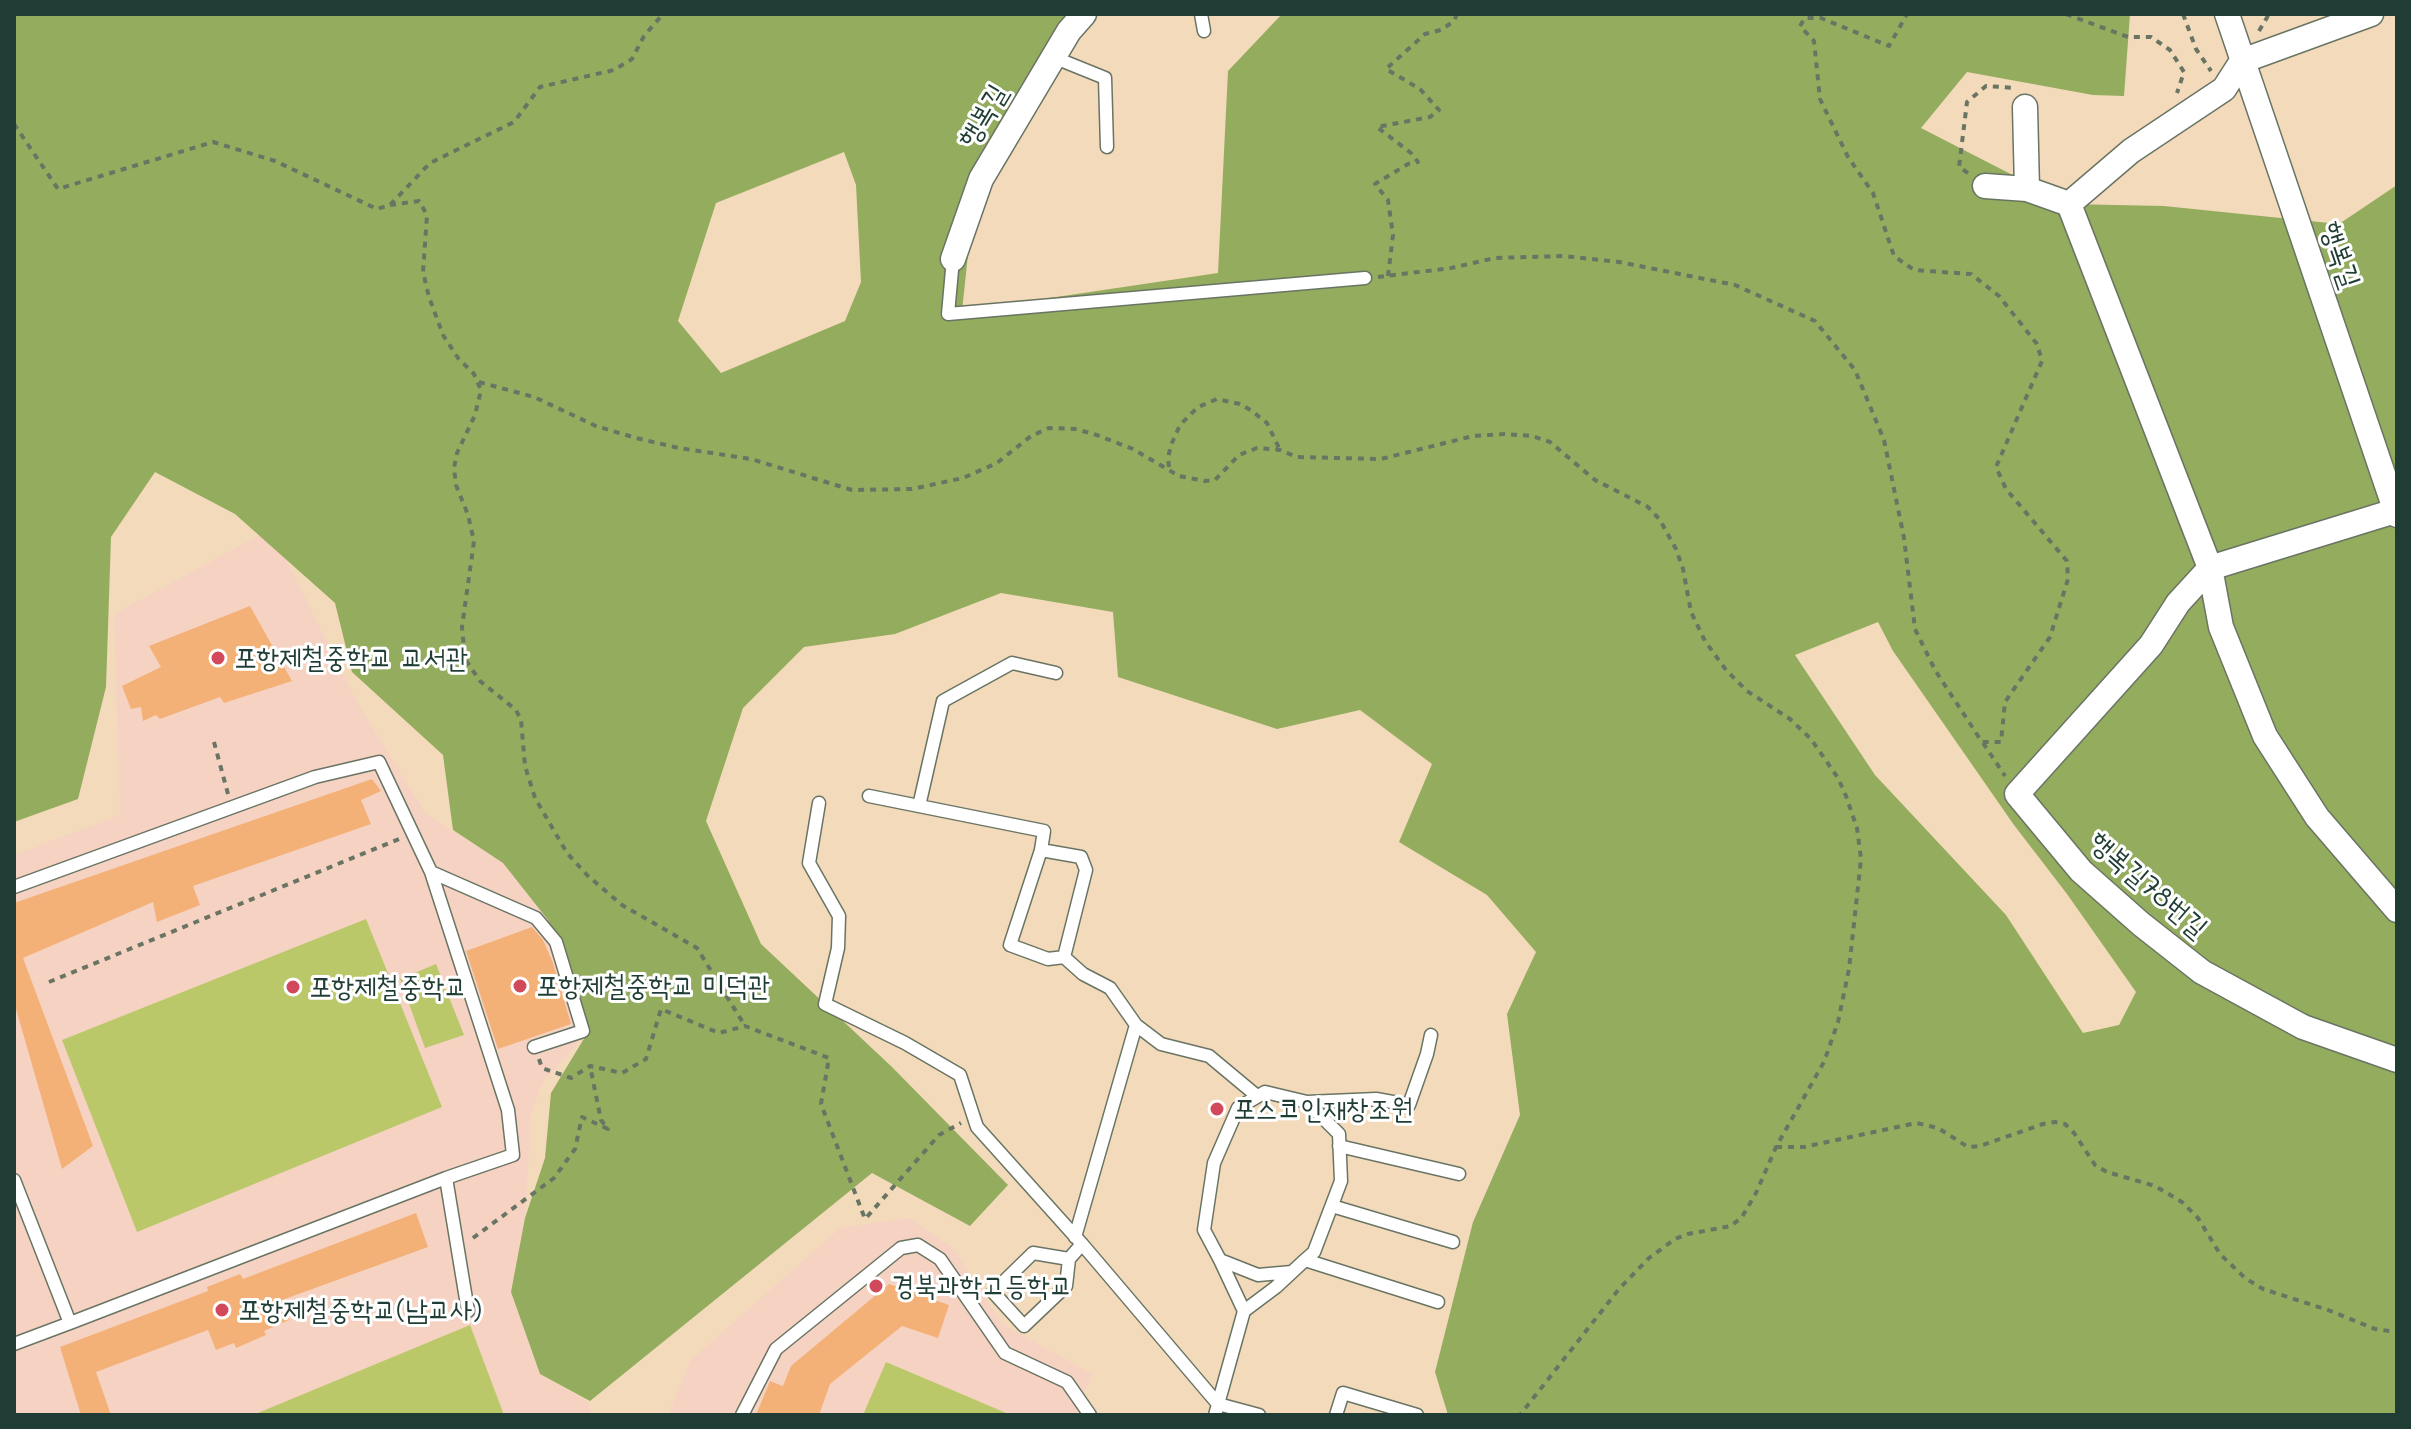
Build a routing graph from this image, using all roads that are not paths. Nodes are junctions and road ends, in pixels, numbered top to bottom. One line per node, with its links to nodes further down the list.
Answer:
1 (1084, 14): 6 (street, 행복길)
2 (1201, 14): 5 (lane)
3 (2227, 14): 7 (street, 행복길)
4 (2371, 14): 7 (street)
5 (1204, 31)
6 (1053, 57): 9 (lane); 13 (street, 행복길)
7 (2242, 61): 12 (street); 15 (street, 행복길)
8 (2025, 107): 11 (street)
9 (1107, 147)
10 (1985, 186): 11 (street)
11 (2027, 189): 12 (street)
12 (2069, 204): 16 (street)
13 (953, 259): 14 (lane)
14 (1365, 278)
15 (2396, 512): 16 (street)
16 (2210, 568): 24 (street); 29 (street, 행복길78번길)
17 (1056, 673): 20 (lane)
18 (869, 796): 20 (lane)
19 (819, 803): 38 (lane)
20 (919, 806): 21 (lane)
21 (1041, 850): 25 (lane); 25 (lane)
22 (431, 872): 23 (lane); 28 (lane); 34 (lane)
23 (14, 887)
24 (2397, 910)
25 (1064, 957): 26 (lane)
26 (1136, 1025): 30 (lane); 38 (lane)
27 (1431, 1035): 31 (lane)
28 (534, 1047)
29 (2397, 1060)
30 (1257, 1096): 31 (lane); 41 (lane)
31 (1307, 1102): 32 (lane)
32 (1339, 1146): 33 (lane); 37 (lane)
33 (1459, 1174)
34 (446, 1178): 45 (lane); 47 (lane)
35 (14, 1180): 36 (lane)
36 (18, 1201): 47 (lane)
37 (1332, 1206): 39 (lane); 42 (lane)
38 (1079, 1241): 40 (lane); 49 (lane)
39 (1453, 1242)
40 (1069, 1259): 40 (lane)
41 (1220, 1260): 43 (lane); 46 (lane)
42 (1305, 1260): 43 (lane); 44 (lane)
43 (1292, 1272): 46 (lane)
44 (1438, 1302)
45 (468, 1311)
46 (1244, 1311): 49 (lane)
47 (70, 1323): 48 (lane)
48 (14, 1344)
49 (1216, 1409): 52 (lane)
50 (742, 1415): 51 (lane)
51 (1090, 1415)
52 (1259, 1415)
53 (1336, 1415): 54 (lane)
54 (1417, 1415)

